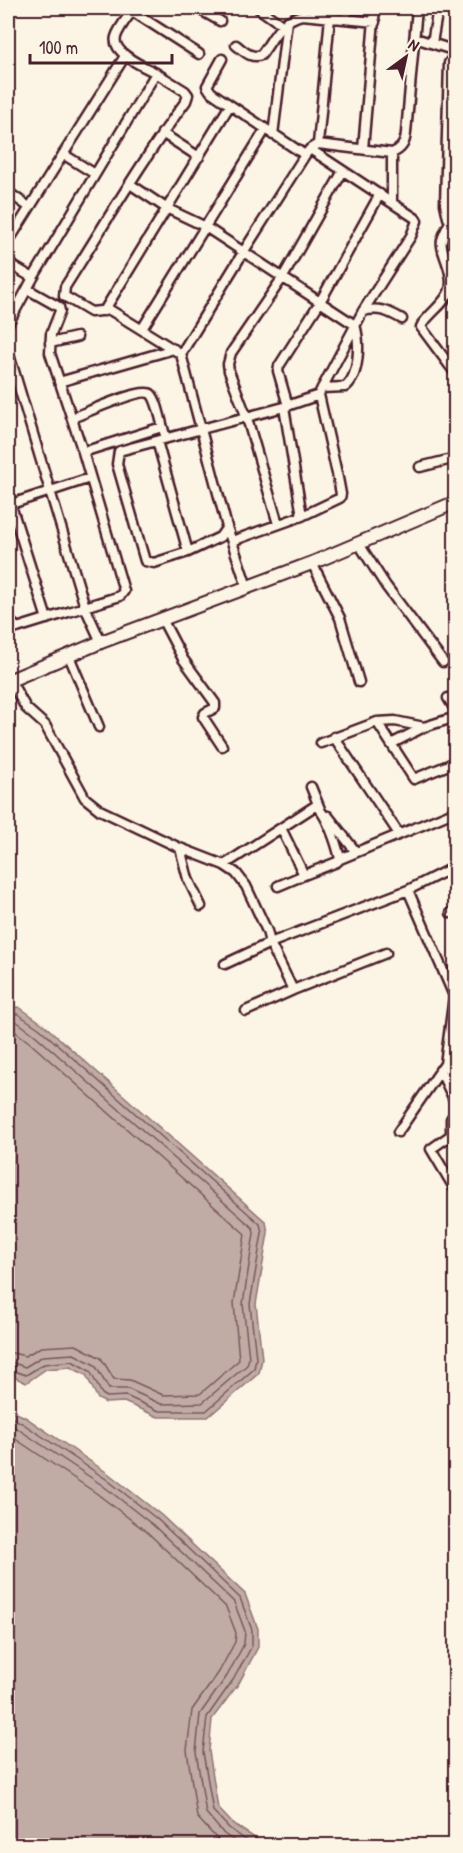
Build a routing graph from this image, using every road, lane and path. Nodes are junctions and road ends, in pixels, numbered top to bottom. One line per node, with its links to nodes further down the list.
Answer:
1 (197, 8): 8 (street)
2 (258, 8): 10 (street)
3 (375, 8): 9 (street)
4 (417, 8): 11 (street)
5 (438, 8): 12 (street)
6 (133, 9): 15 (street); 16 (street)
7 (330, 17): 9 (street); 10 (street); 25 (street)
8 (220, 21)
9 (375, 22): 26 (street)
10 (284, 23): 13 (street); 23 (street)
11 (415, 38): 12 (street); 27 (street)
12 (432, 43): 14 (street)
13 (236, 45)
14 (456, 51)
15 (199, 54)
16 (125, 56): 19 (street); 28 (street)
17 (222, 59): 22 (street)
18 (456, 61): 21 (street)
19 (156, 73): 24 (street); 32 (street)
20 (456, 84): 21 (street)
21 (449, 93): 30 (street)
22 (230, 105): 23 (street); 29 (street)
23 (269, 132): 25 (street); 40 (street)
24 (162, 134): 29 (street); 33 (street)
25 (311, 149): 26 (street); 31 (street); 43 (street)
26 (363, 149): 27 (street)
27 (392, 153): 36 (street)
28 (63, 154): 32 (street); 37 (street)
29 (200, 158): 38 (street)
30 (451, 164): 41 (street)
31 (343, 171): 35 (street); 45 (street)
32 (95, 174): 46 (street)
33 (130, 184): 38 (street); 50 (street)
34 (8, 192): 37 (street)
35 (380, 194): 36 (street); 49 (street)
36 (393, 201): 51 (street)
37 (29, 207): 42 (street)
38 (166, 208): 40 (street); 50 (street)
39 (456, 209): 41 (street)
40 (204, 226): 43 (street); 55 (street)
41 (451, 226): 47 (street)
42 (8, 240)
43 (243, 251): 45 (street); 59 (street)
44 (8, 262): 46 (street)
45 (282, 277): 49 (street); 64 (street)
46 (33, 278): 48 (street)
47 (454, 282): 60 (street)
48 (27, 289): 53 (street); 57 (street)
49 (320, 302): 54 (street); 63 (street)
50 (104, 311): 55 (street)
51 (363, 311): 52 (street); 54 (street)
52 (402, 319)
53 (8, 324)
54 (355, 325): 62 (street); 62 (street)
55 (142, 329): 59 (street)
56 (77, 337): 57 (street)
57 (50, 343): 61 (street)
58 (8, 351): 73 (street)
59 (178, 352): 61 (street); 67 (street)
60 (456, 374)
61 (59, 382): 65 (street)
62 (320, 391): 63 (street); 76 (street)
63 (286, 407): 64 (street); 76 (street)
64 (247, 417): 67 (street); 77 (street)
65 (72, 418): 66 (street); 69 (street)
66 (162, 427): 68 (street); 69 (street)
67 (202, 429): 68 (street); 78 (street)
68 (162, 440): 81 (street); 81 (street)
69 (83, 452): 72 (street)
70 (456, 458): 71 (street)
71 (420, 467)
72 (90, 478): 73 (street); 84 (street)
73 (50, 491): 74 (street); 84 (street)
74 (8, 502): 86 (street)
75 (456, 502): 80 (street)
76 (302, 516): 77 (street)
77 (278, 524): 79 (street)
78 (227, 527): 79 (street); 81 (street)
79 (232, 541): 83 (street)
80 (359, 544): 82 (street); 90 (street)
81 (188, 552)
82 (312, 563): 83 (street); 92 (street)
83 (247, 587): 87 (street)
84 (85, 607): 86 (street); 88 (street)
85 (8, 619): 86 (street)
86 (47, 619)
87 (162, 619): 88 (street); 102 (street)
88 (101, 642): 89 (street)
89 (69, 656): 91 (street); 97 (street)
90 (443, 662)
91 (9, 680): 109 (street)
92 (359, 681)
93 (448, 698): 94 (street)
94 (456, 711)
95 (456, 717): 98 (street)
96 (377, 722): 98 (street); 99 (street); 101 (street)
97 (99, 727)
98 (424, 727): 101 (street)
99 (334, 737): 100 (street); 108 (street)
100 (321, 743)
101 (391, 744): 103 (street)
102 (222, 746)
103 (456, 762)
104 (311, 787): 105 (street)
105 (322, 811): 107 (street); 110 (street); 111 (street)
106 (456, 811): 108 (street)
107 (281, 828): 112 (street); 114 (street)
108 (399, 834): 110 (street)
109 (180, 848): 112 (street); 117 (street)
110 (356, 852): 111 (street)
111 (340, 859): 114 (street)
112 (224, 865): 118 (street)
113 (456, 866): 116 (street)
114 (304, 875): 115 (street)
115 (278, 886)
116 (408, 890): 118 (street); 122 (street)
117 (201, 906)
118 (270, 943): 120 (street); 121 (street)
119 (386, 952): 121 (street)
120 (225, 964)
121 (293, 990): 123 (street)
122 (455, 997): 125 (street)
123 (246, 1011)
124 (456, 1059): 125 (street)
125 (442, 1067): 126 (street); 128 (street)
126 (456, 1104)
127 (453, 1115): 129 (street)
128 (398, 1132)
129 (452, 1133): 130 (street)
130 (456, 1191)

